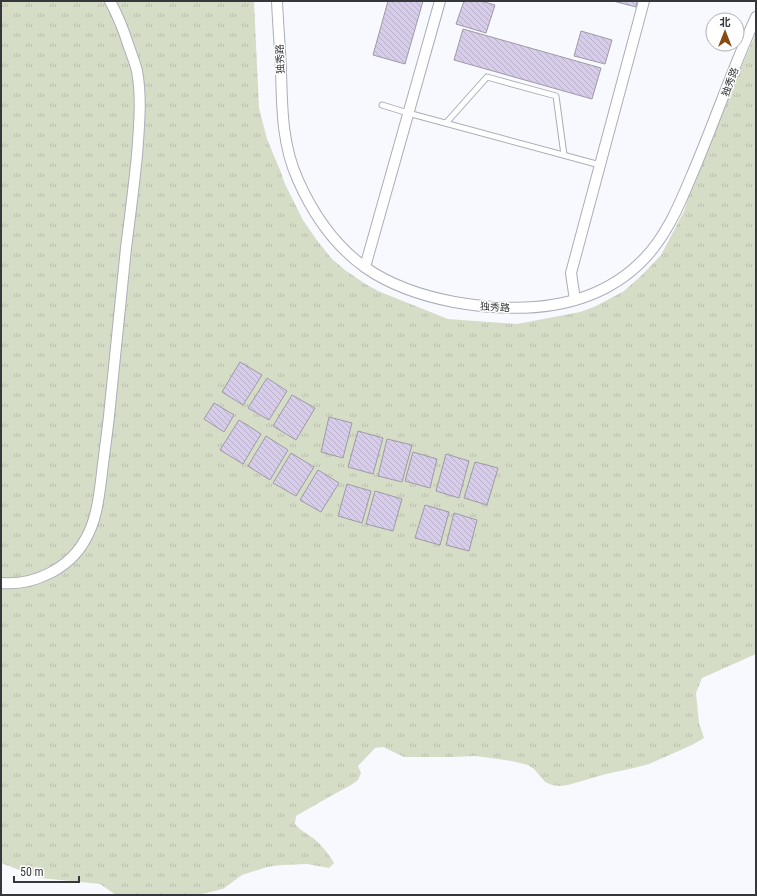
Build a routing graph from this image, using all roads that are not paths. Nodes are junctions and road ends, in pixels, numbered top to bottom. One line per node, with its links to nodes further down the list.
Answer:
1 (110, 1): 13 (street)
2 (277, 1): 11 (street, 独秀路)
3 (440, 1): 7 (street)
4 (644, 1): 10 (street)
5 (756, 17): 12 (street, 独秀路)
6 (382, 104): 7 (lane)
7 (408, 113): 8 (lane); 11 (street)
8 (446, 123): 9 (lane); 9 (lane)
9 (564, 156): 10 (lane)
10 (600, 165): 12 (street)
11 (364, 267): 12 (street, 独秀路)
12 (575, 300)
13 (1, 583)

